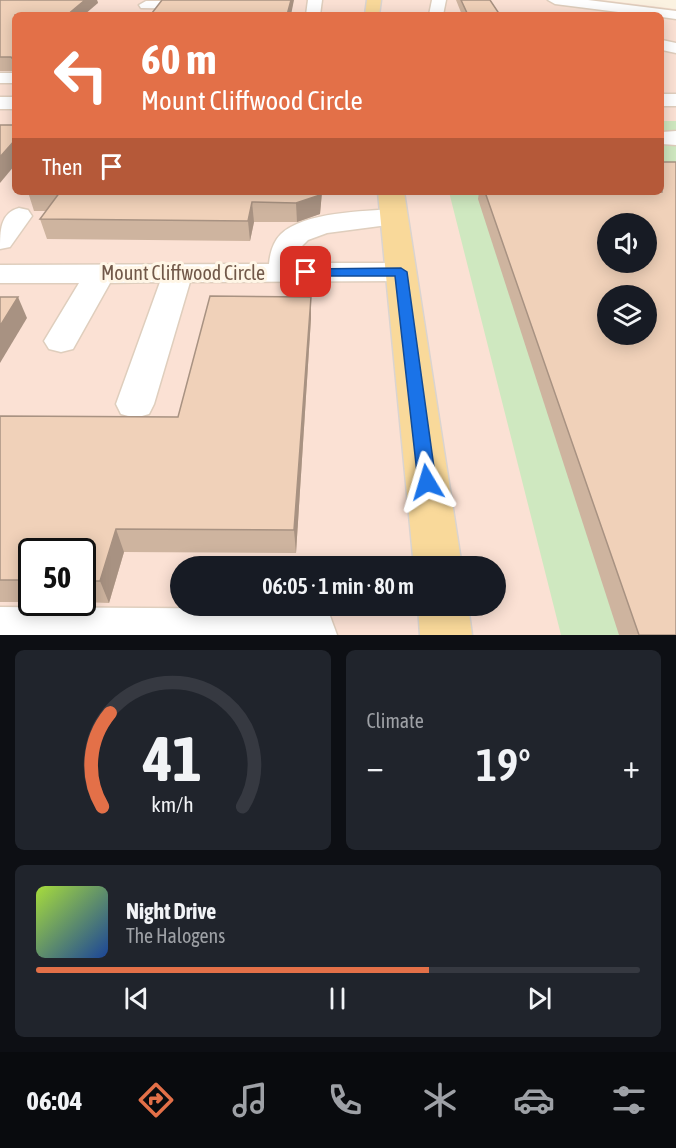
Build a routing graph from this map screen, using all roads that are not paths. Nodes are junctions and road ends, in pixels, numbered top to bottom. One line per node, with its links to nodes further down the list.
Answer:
1 (555, 0): 4 (street)
2 (215, 5): 3 (street)
3 (144, 7)
4 (652, 12)
5 (393, 205): 8 (main road); 10 (street)
6 (19, 216): 7 (street)
7 (0, 241)
8 (401, 272): 10 (street, Mount Cliffwood Circle); 15 (main road)
9 (178, 273): 10 (street, Mount Cliffwood Circle); 12 (street, Mount Cliffwood Circle); 14 (street)
10 (282, 273)
11 (0, 274): 12 (street, Mount Cliffwood Circle)
12 (99, 274): 13 (street)
13 (61, 341)
14 (135, 404)
15 (437, 556)
16 (444, 616): 19 (main road)
17 (0, 633): 18 (street)
18 (311, 635)
19 (446, 635)

